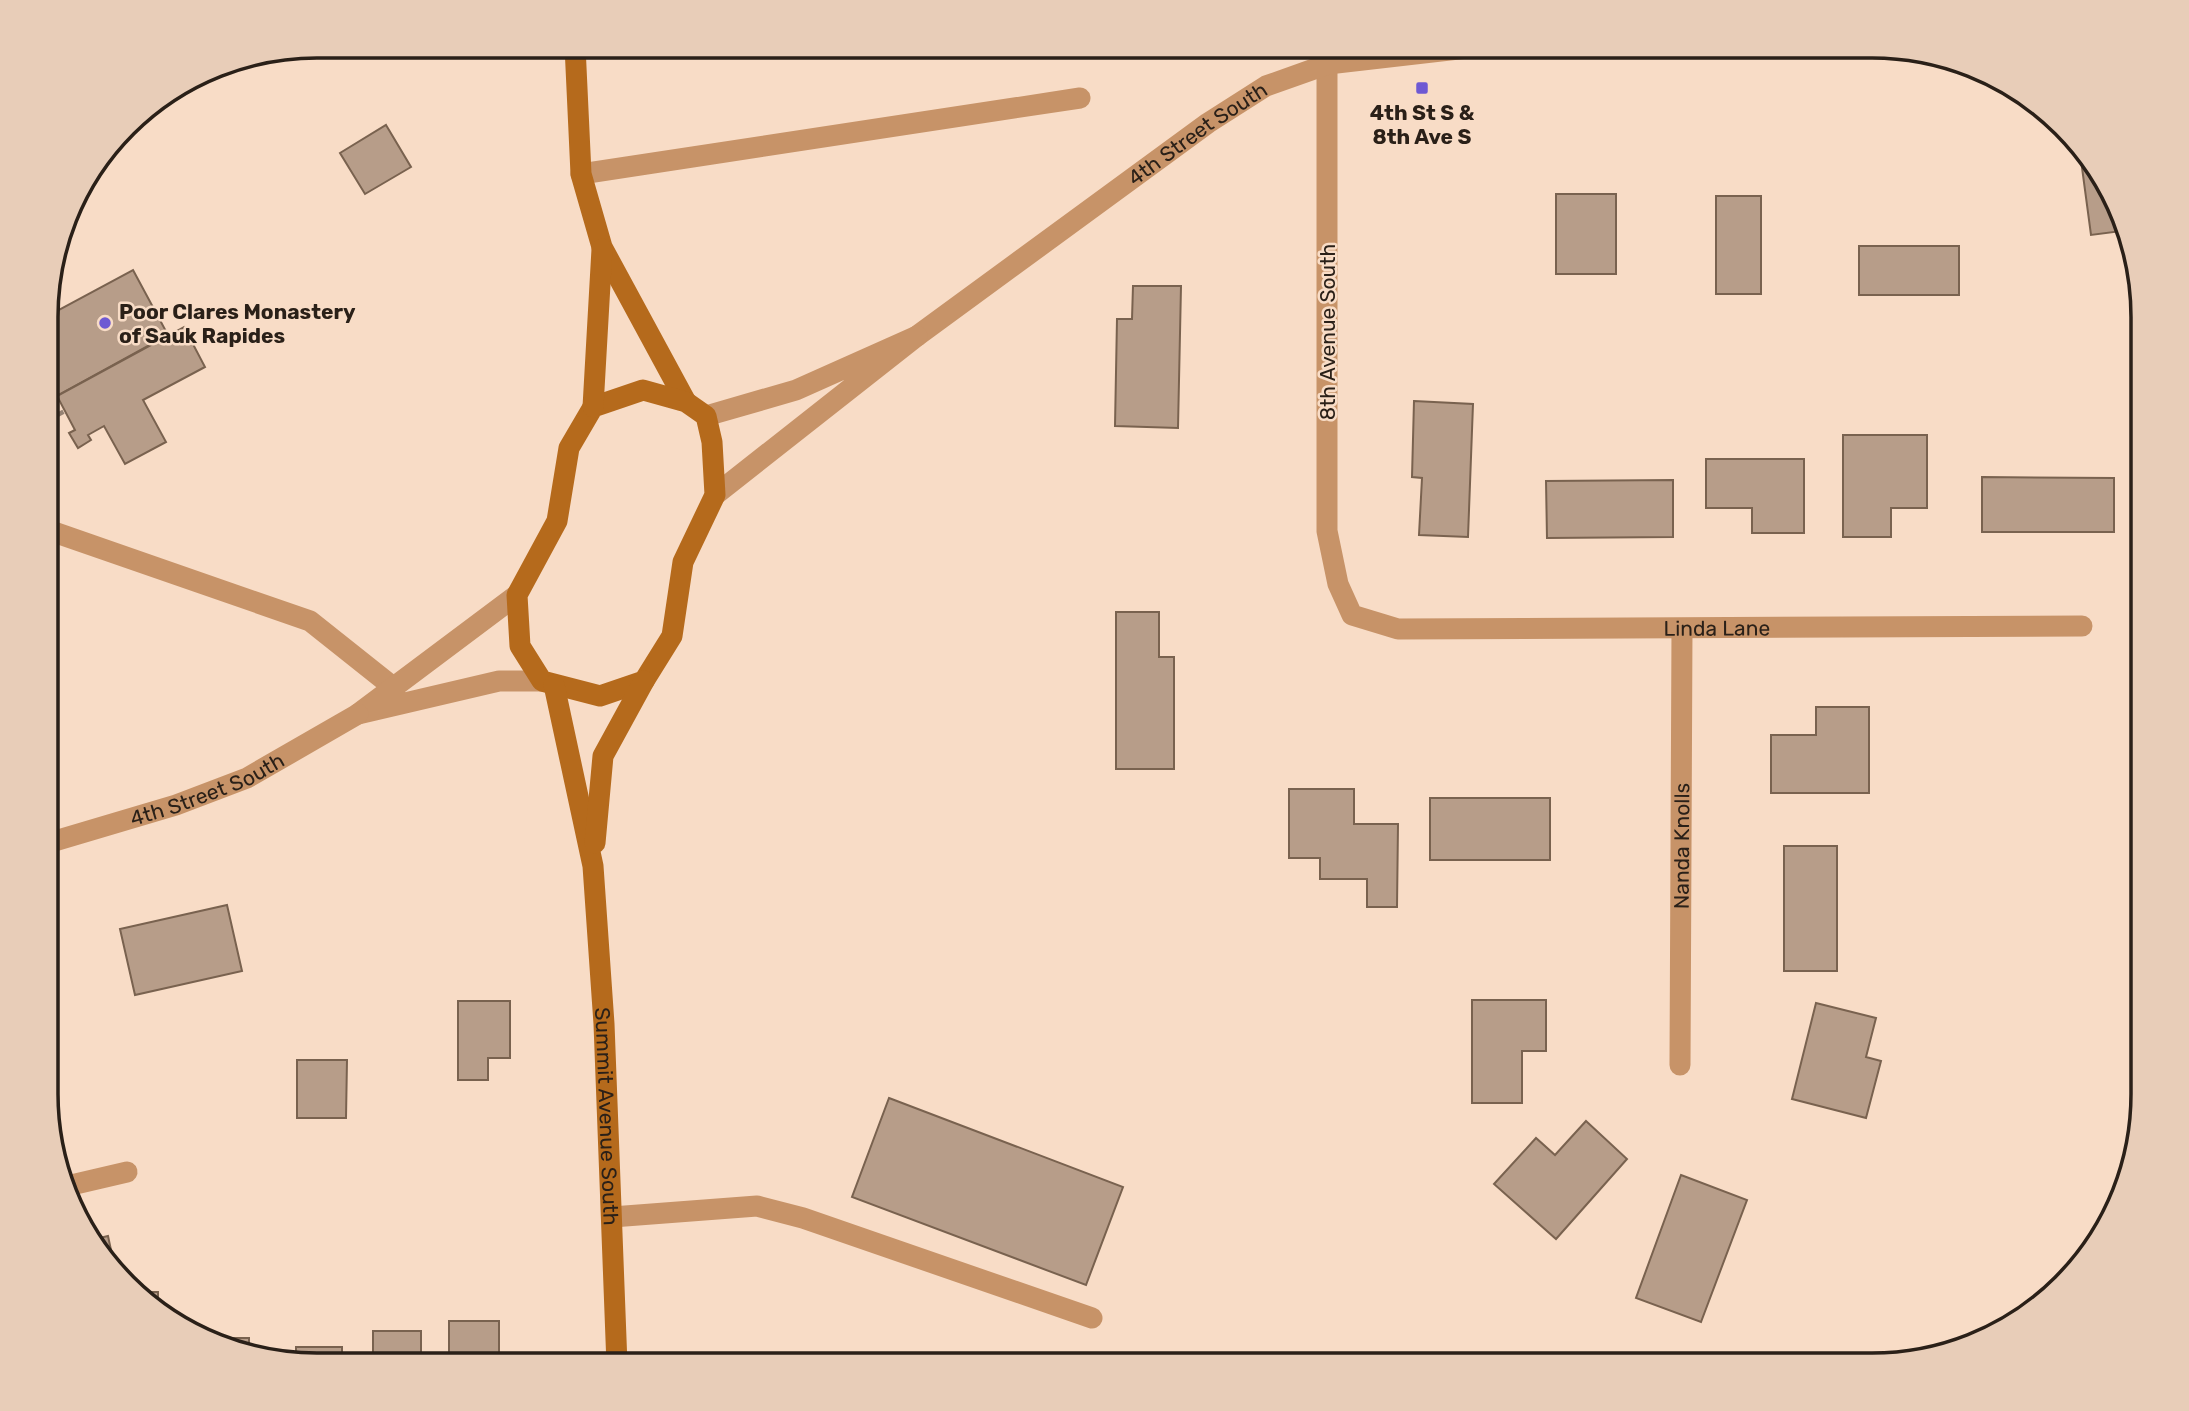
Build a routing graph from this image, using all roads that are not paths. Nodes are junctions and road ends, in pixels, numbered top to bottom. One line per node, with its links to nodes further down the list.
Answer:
1 (576, 58): 5 (street)
2 (1322, 58): 7 (street, 4th Street South)
3 (1328, 58): 14 (street, 8th Avenue South)
4 (1080, 98): 5 (street)
5 (581, 174): 6 (street)
6 (602, 247): 8 (street); 9 (street)
7 (917, 336): 10 (street, 4th Street South); 11 (street, 4th Street South)
8 (686, 402): 9 (street); 10 (street)
9 (593, 407): 13 (street)
10 (706, 416): 11 (street, Summit Avenue South)
11 (715, 495): 17 (street, Summit Avenue South)
12 (58, 533): 19 (street)
13 (517, 594): 18 (street, Summit Avenue South); 19 (street, 4th Street South)
14 (1352, 615): 16 (street, Linda Lane)
15 (2082, 626): 16 (street, Linda Lane)
16 (1682, 629): 23 (street, Nanda Knolls)
17 (644, 681): 18 (street); 22 (street, Summit Avenue South)
18 (548, 683): 20 (street, 4th Street South); 22 (street, Summit Avenue South)
19 (393, 687): 20 (street, 4th Street South)
20 (358, 714): 21 (street, 4th Street South)
21 (58, 840)
22 (593, 866): 26 (street, Summit Avenue South)
23 (1680, 1065)
24 (127, 1172): 25 (street)
25 (74, 1184)
26 (612, 1217): 27 (street); 28 (street, Summit Avenue South)
27 (1093, 1318)
28 (617, 1353)

